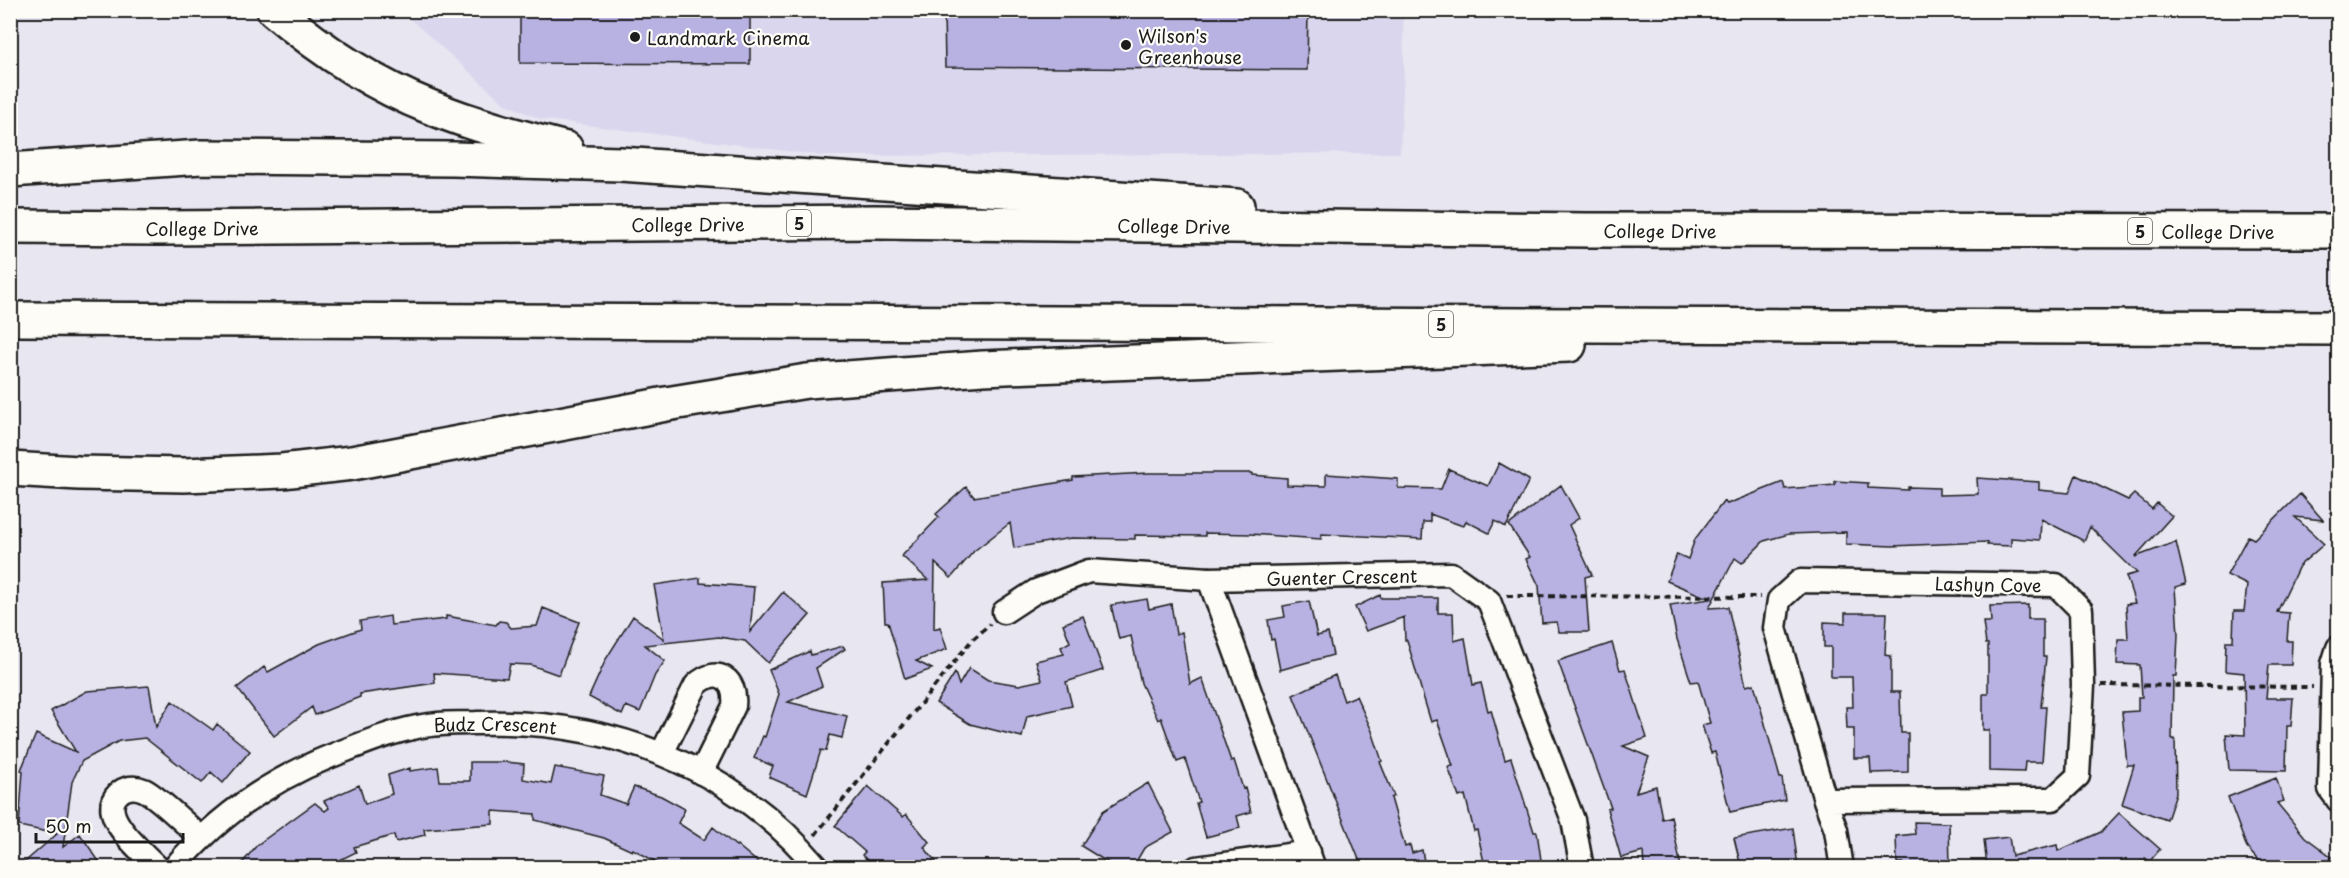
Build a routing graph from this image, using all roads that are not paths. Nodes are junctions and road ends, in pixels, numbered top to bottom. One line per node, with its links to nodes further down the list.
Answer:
1 (273, 10): 2 (highway)
2 (620, 164): 3 (highway); 5 (highway)
3 (10, 170)
4 (10, 227): 5 (highway, College Drive / 5)
5 (1587, 230): 6 (highway, College Drive / 5)
6 (2338, 231)
7 (10, 319): 8 (highway, 5)
8 (2048, 326): 9 (highway, 5); 11 (highway)
9 (2338, 328)
10 (10, 469): 11 (highway)
11 (79, 473): 12 (highway)
12 (10, 479)
13 (1209, 579): 14 (street, Guenter Crescent); 21 (street); 25 (street, Guenter Crescent)
14 (1004, 612)
15 (2338, 648): 19 (street)
16 (662, 753): 17 (street, Budz Crescent); 17 (street); 20 (street, Budz Crescent)
17 (701, 773): 23 (street, Budz Crescent)
18 (1825, 800): 18 (street, Lashyn Cove); 26 (street, Lashyn Cove)
19 (2338, 800)
20 (201, 838): 22 (street, Budz Crescent); 22 (street)
21 (1312, 860): 24 (street)
22 (173, 866)
23 (818, 867)
24 (1196, 867)
25 (1582, 867)
26 (1842, 867)

